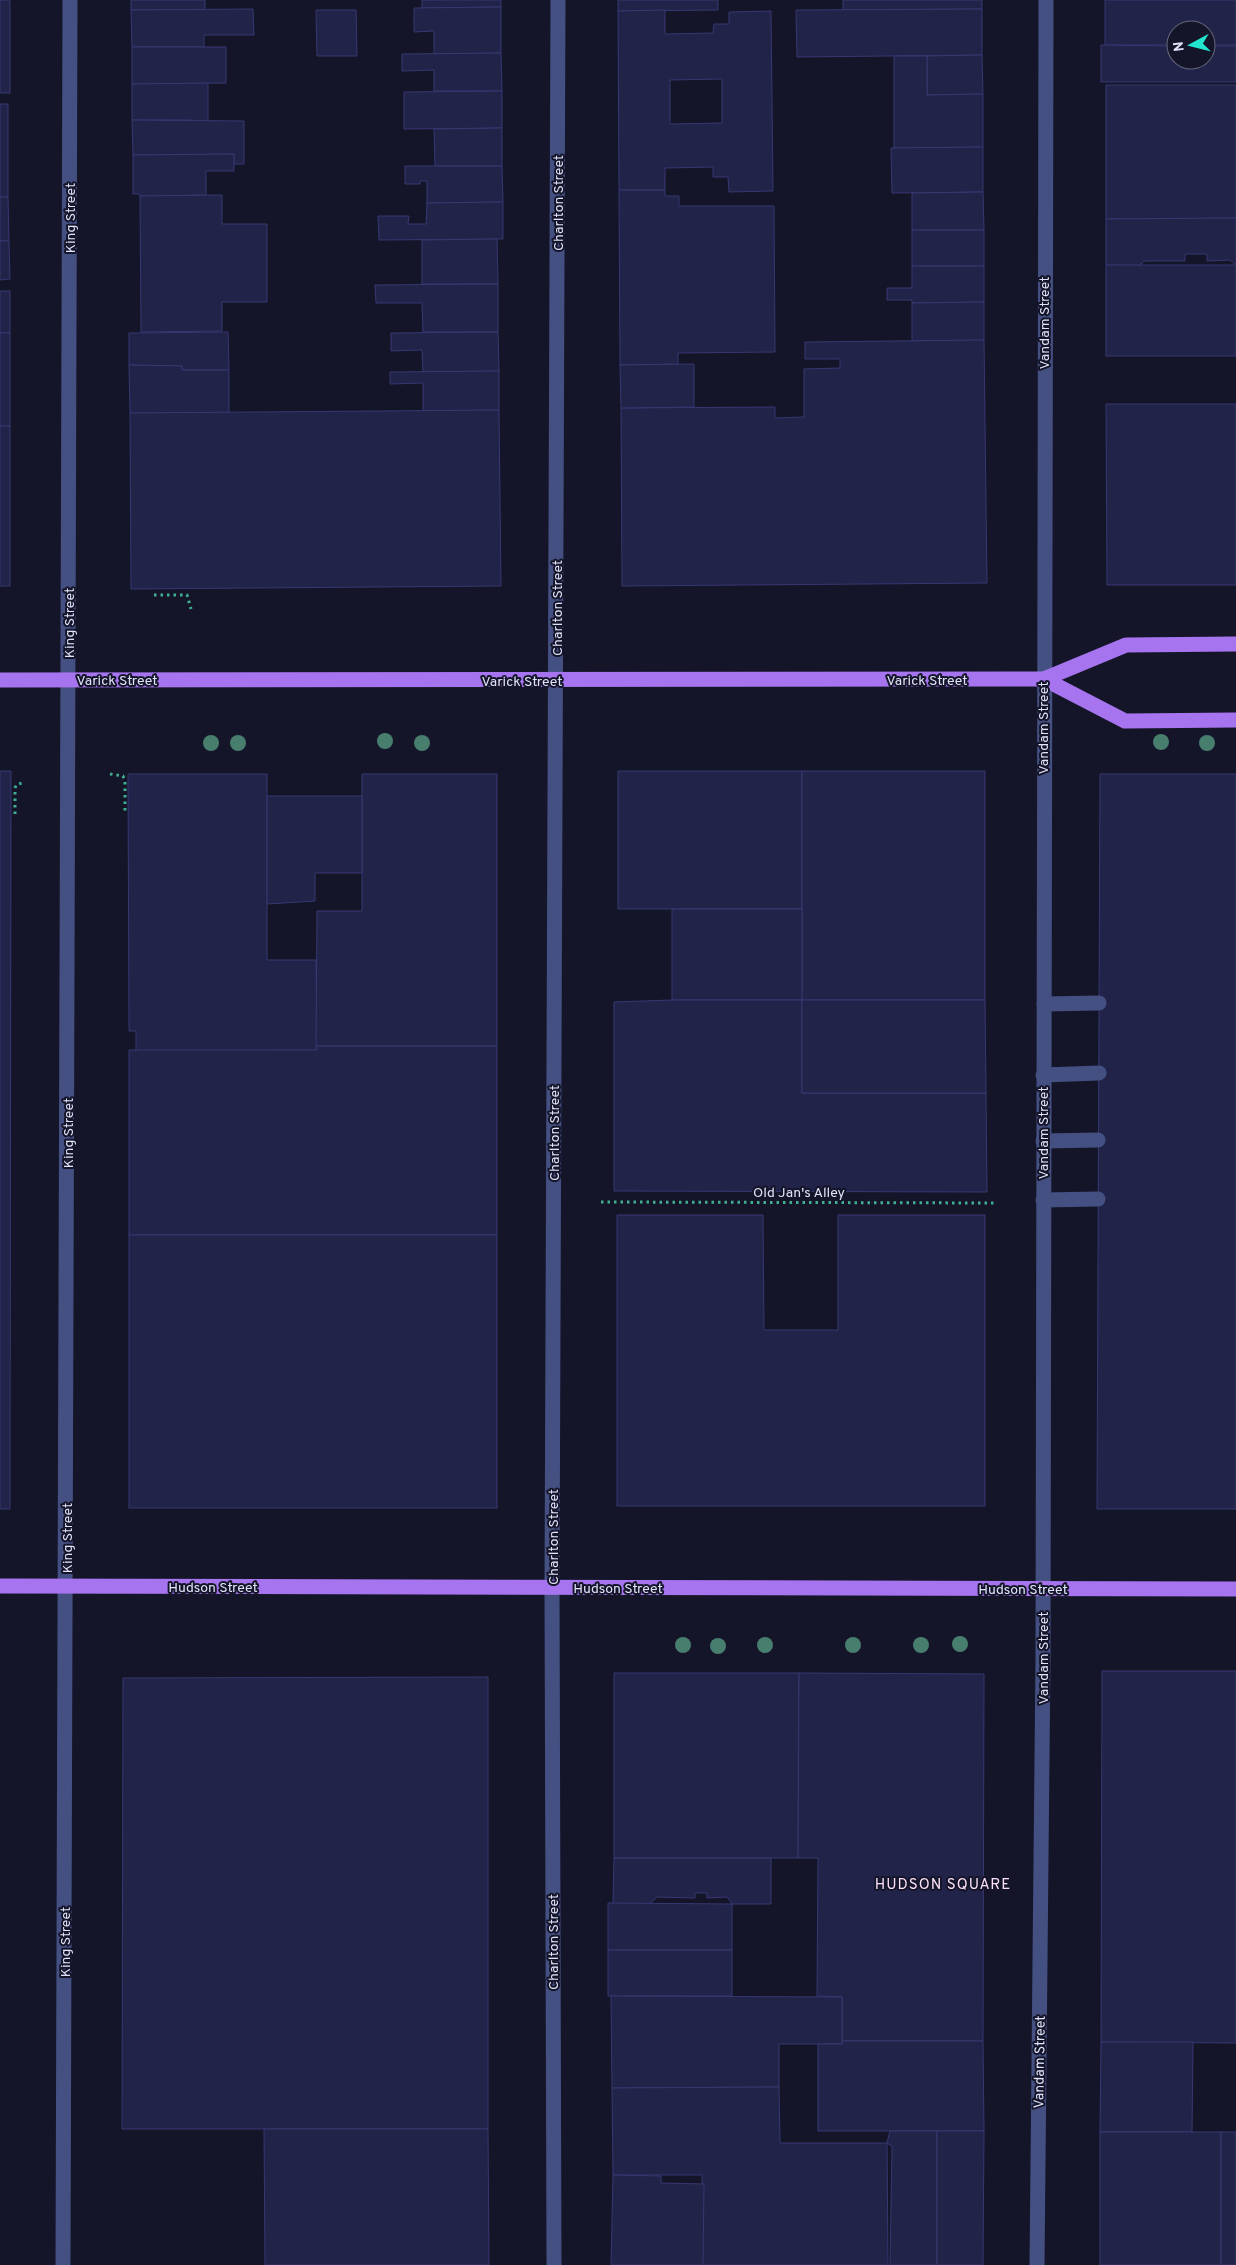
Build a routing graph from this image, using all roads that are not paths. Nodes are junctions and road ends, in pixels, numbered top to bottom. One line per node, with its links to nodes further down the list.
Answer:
1 (70, 0): 7 (street, King Street)
2 (558, 0): 8 (street, Charlton Street)
3 (1046, 0): 5 (street, Vandam Street)
4 (1236, 644): 5 (main road, Varick Street)
5 (1044, 679): 8 (main road, Varick Street); 9 (main road, Varick Street); 11 (street, Vandam Street)
6 (0, 680): 7 (main road, Varick Street)
7 (68, 680): 8 (main road, Varick Street); 19 (street, King Street)
8 (557, 681): 20 (street, Charlton Street)
9 (1236, 720)
10 (1099, 1003): 11 (street)
11 (1044, 1004): 13 (street, Vandam Street)
12 (1099, 1074): 13 (street)
13 (1043, 1075): 15 (street, Vandam Street)
14 (1098, 1140): 15 (street)
15 (1043, 1141): 17 (street, Vandam Street)
16 (1098, 1199): 17 (street)
17 (1043, 1200): 21 (street, Vandam Street)
18 (0, 1586): 19 (main road, Hudson Street)
19 (66, 1587): 20 (main road, Hudson Street); 23 (street, King Street)
20 (552, 1588): 21 (main road, Hudson Street); 24 (street, Charlton Street)
21 (1043, 1589): 22 (main road, Hudson Street); 25 (street, Vandam Street)
22 (1236, 1589)
23 (63, 2265)
24 (554, 2265)
25 (1038, 2265)

